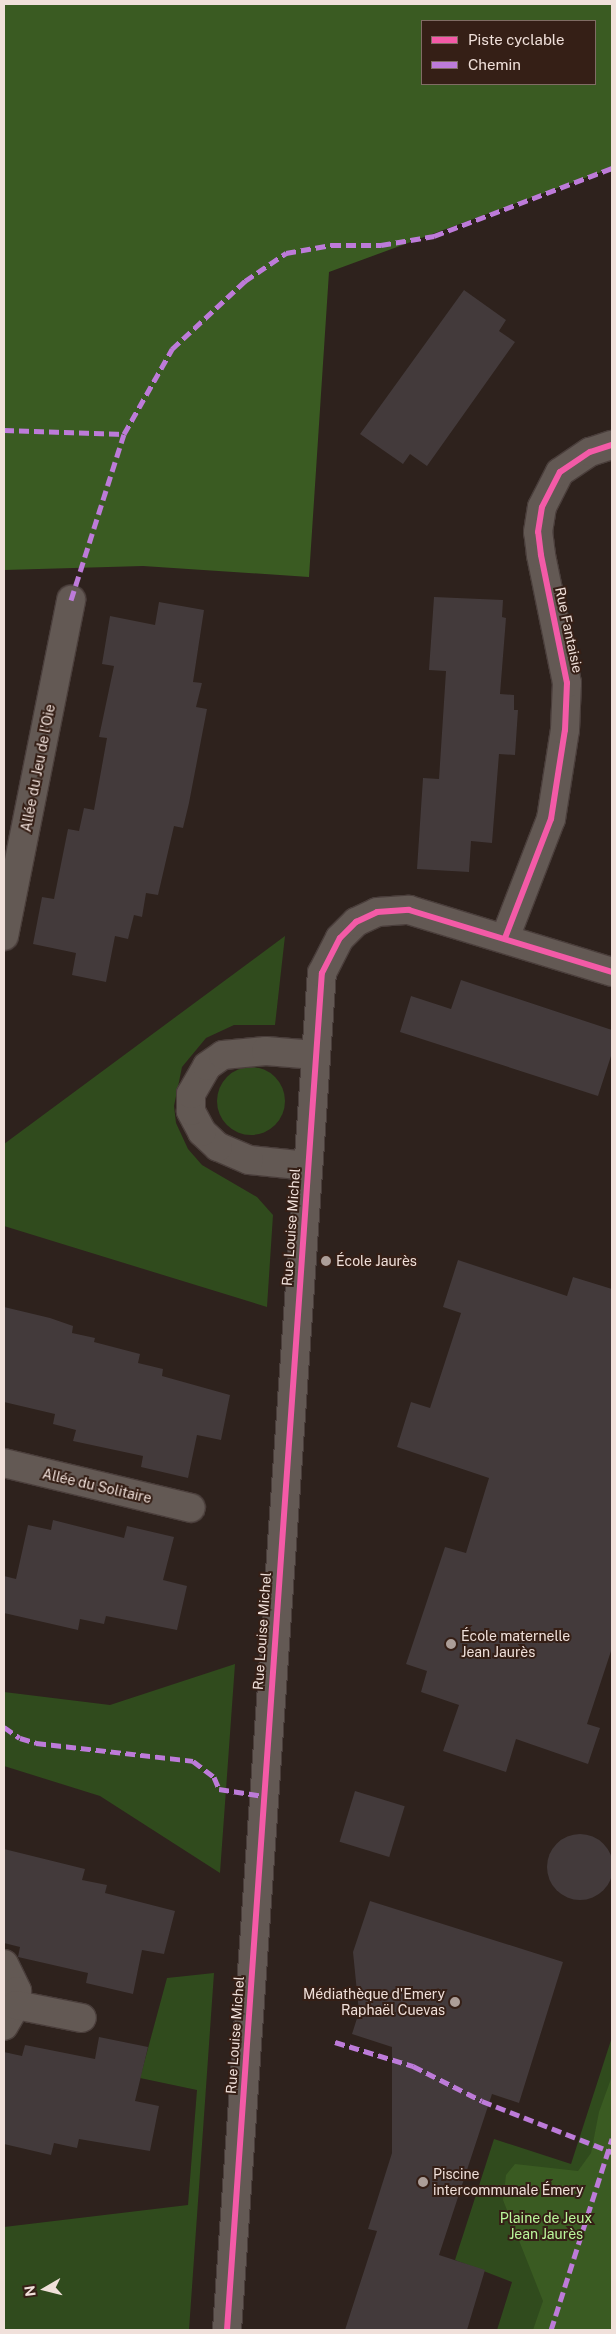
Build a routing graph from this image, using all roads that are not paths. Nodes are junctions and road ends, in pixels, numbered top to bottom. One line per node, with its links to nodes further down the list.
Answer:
1 (612, 445): 4 (street, Rue Fantaisie)
2 (71, 600): 3 (street, Allée du Jeu de l'Oie)
3 (4, 936)
4 (505, 938): 5 (street, Rue Louise Michel); 6 (street, Rue Louise Michel)
5 (612, 972)
6 (316, 1055): 7 (street, Rue Louise Michel); 7 (street)
7 (308, 1166): 13 (street, Rue Louise Michel)
8 (4, 1463): 9 (street, Allée du Solitaire)
9 (191, 1508)
10 (4, 1964): 11 (street)
11 (10, 2016): 12 (street)
12 (82, 2018)
13 (227, 2330)

